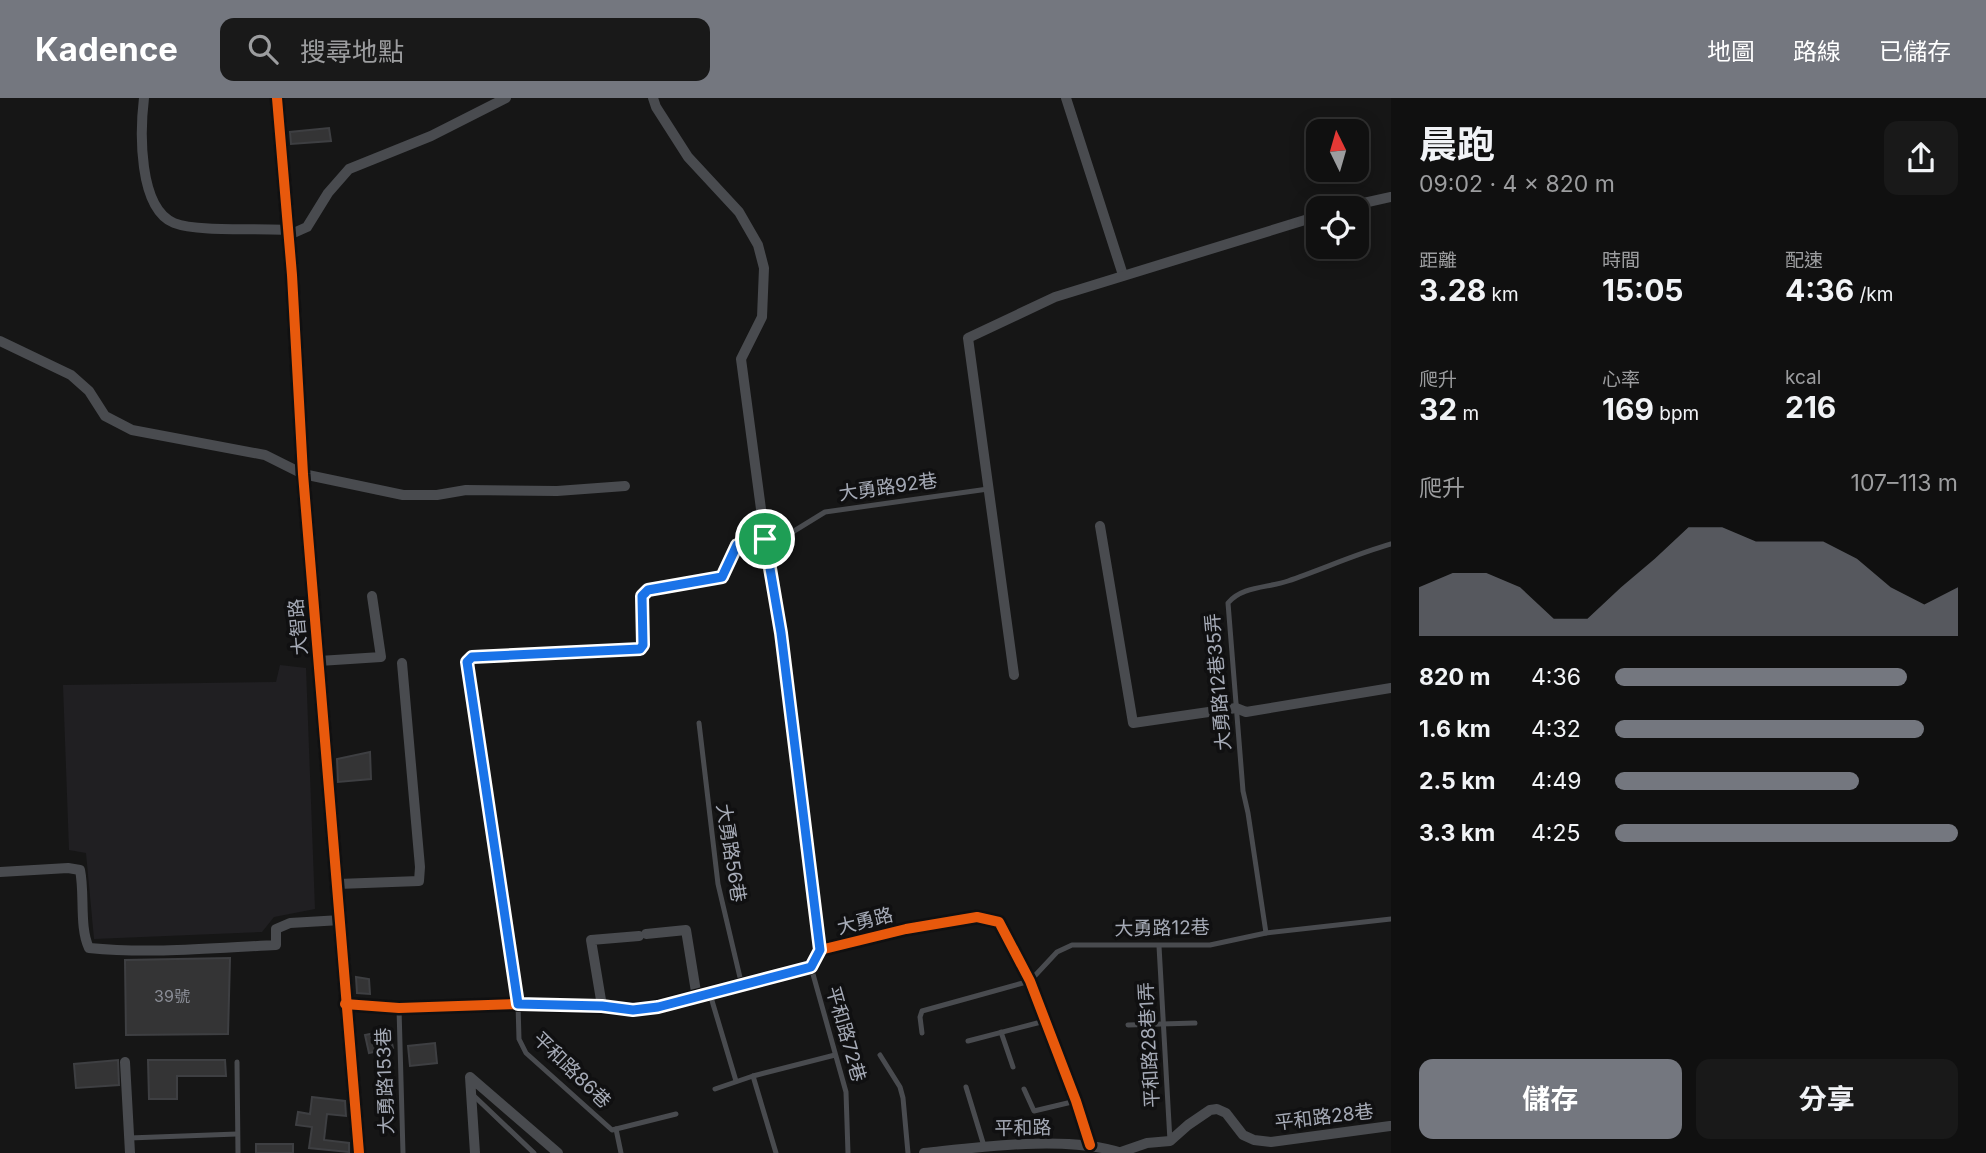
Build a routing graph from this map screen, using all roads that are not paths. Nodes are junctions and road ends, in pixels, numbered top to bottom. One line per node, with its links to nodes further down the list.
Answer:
1 (144, 98): 9 (street)
2 (277, 98): 9 (street, 大智路)
3 (506, 98): 9 (street)
4 (653, 98): 16 (street, 大勇路)
5 (1066, 98): 10 (street)
6 (1391, 197): 7 (street)
7 (1369, 202)
8 (1306, 220): 10 (street)
9 (288, 232): 12 (street, 大智路)
10 (1124, 275): 14 (street)
11 (0, 341): 12 (street)
12 (303, 474): 13 (street); 19 (street, 大智路)
13 (625, 486)
14 (988, 489): 16 (lane, 大勇路92巷); 21 (street)
15 (1100, 526): 23 (street)
16 (765, 539): 31 (street, 大勇路); 38 (lane, 大勇路92巷)
17 (1391, 544): 23 (lane, 大勇路12巷35弄)
18 (372, 596): 19 (street)
19 (319, 661): 26 (street, 大智路)
20 (402, 663): 26 (street)
21 (1014, 675)
22 (1391, 688): 23 (street)
23 (1236, 708): 29 (lane, 大勇路12巷35弄)
24 (699, 723): 34 (lane, 大勇路56巷)
25 (0, 872): 28 (street)
26 (338, 884): 28 (street, 大智路)
27 (1391, 919): 29 (lane, 大勇路12巷)
28 (341, 920): 37 (street, 大智路)
29 (1266, 933): 30 (lane, 大勇路12巷)
30 (1159, 946): 33 (lane, 大勇路12巷); 44 (lane, 平和路28巷1弄)
31 (820, 950): 32 (street, 大勇路); 33 (street, 大勇路)
32 (811, 967): 34 (street); 48 (lane, 平和路72巷)
33 (1030, 981): 41 (street, 大勇路); 46 (lane)
34 (742, 986): 35 (street)
35 (710, 994): 36 (street); 54 (lane)
36 (697, 998): 39 (street); 39 (street)
37 (345, 1004): 40 (street); 71 (street, 大智路)
38 (518, 1004): 39 (street); 40 (street); 62 (lane, 平和路86巷)
39 (602, 1006)
40 (399, 1009): 72 (lane, 大勇路153巷)
41 (1045, 1021): 45 (lane); 59 (street, 大勇路)
42 (1195, 1023): 44 (lane)
43 (1128, 1025): 44 (lane)
44 (1162, 1025): 65 (lane, 平和路28巷1弄)
45 (1001, 1032): 47 (lane); 52 (lane)
46 (922, 1033)
47 (968, 1041)
48 (835, 1055): 53 (lane); 78 (lane, 平和路72巷)
49 (880, 1055): 79 (lane)
50 (125, 1062): 64 (street)
51 (237, 1062): 63 (lane)
52 (1013, 1067)
53 (753, 1076): 54 (lane); 77 (lane)
54 (736, 1081): 56 (lane)
55 (966, 1087): 67 (lane)
56 (715, 1089)
57 (1024, 1089): 59 (lane)
58 (471, 1093): 73 (street); 74 (lane); 75 (street)
59 (1076, 1101): 66 (street, 大勇路)
60 (676, 1114): 62 (lane, 平和路86巷)
61 (1390, 1126): 65 (street, 平和路28巷)
62 (616, 1129): 76 (lane)
63 (237, 1134): 64 (lane); 70 (lane)
64 (129, 1138): 69 (street)
65 (1170, 1141): 81 (street, 平和路28巷)
66 (1090, 1145): 67 (street, 平和路); 81 (street, 平和路)
67 (984, 1146): 68 (street, 平和路)
68 (960, 1151): 80 (street, 平和路)
69 (130, 1153)
70 (238, 1153)
71 (359, 1153)
72 (403, 1153)
73 (475, 1153)
74 (534, 1153)
75 (558, 1153)
76 (621, 1153)
77 (776, 1153)
78 (848, 1153)
79 (908, 1153)
80 (924, 1153)
81 (1121, 1153)

